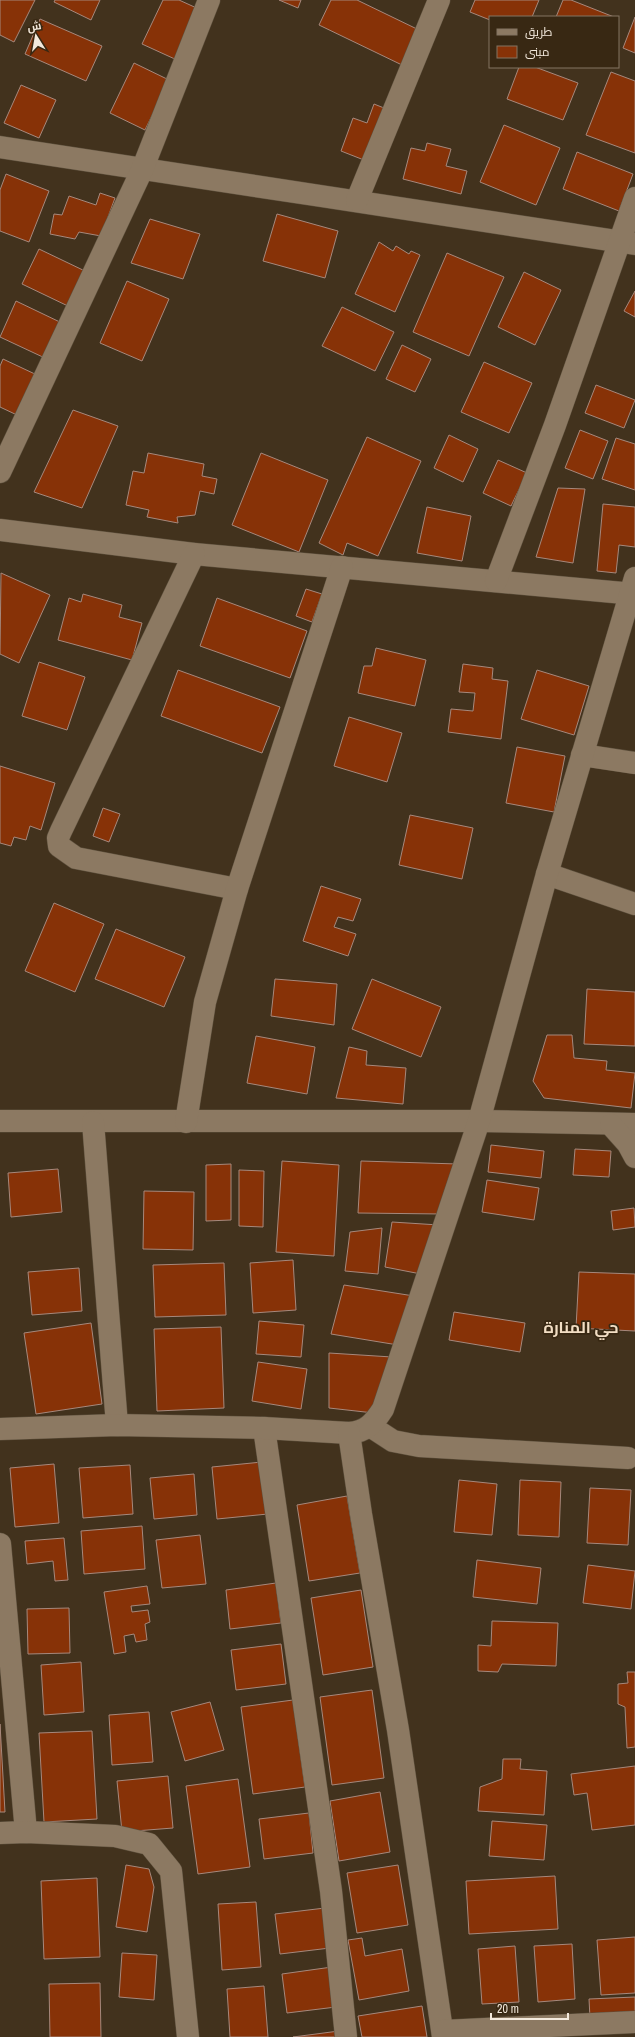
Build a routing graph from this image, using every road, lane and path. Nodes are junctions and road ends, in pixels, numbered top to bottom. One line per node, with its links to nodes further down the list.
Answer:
1 (209, 0): 4 (street)
2 (439, 0): 6 (street)
3 (0, 147): 4 (street)
4 (142, 170): 6 (street); 8 (street)
5 (635, 198): 7 (street)
6 (356, 200): 7 (street)
7 (627, 243): 12 (street)
8 (0, 472)
9 (0, 530): 10 (street)
10 (194, 554): 11 (street); 17 (street)
11 (342, 567): 12 (street); 17 (street)
12 (496, 581): 13 (street)
13 (633, 588): 14 (street)
14 (582, 755): 15 (street); 16 (street)
15 (635, 763)
16 (547, 874): 18 (street); 20 (street)
17 (237, 889): 22 (street)
18 (635, 904)
19 (0, 1121): 21 (street)
20 (479, 1121): 22 (street); 24 (street); 27 (street)
21 (93, 1122): 22 (street); 26 (street)
22 (186, 1122)
23 (635, 1124): 24 (street)
24 (611, 1125): 25 (street)
25 (635, 1157)
26 (117, 1425): 28 (street); 29 (street)
27 (370, 1426): 30 (street); 31 (street)
28 (264, 1428): 30 (street); 38 (street)
29 (0, 1429)
30 (349, 1433): 36 (street)
31 (628, 1458)
32 (0, 1544): 33 (street)
33 (26, 1832): 34 (street); 37 (street)
34 (0, 1833)
35 (635, 2022): 36 (street)
36 (443, 2034)
37 (188, 2037)
38 (346, 2037)

